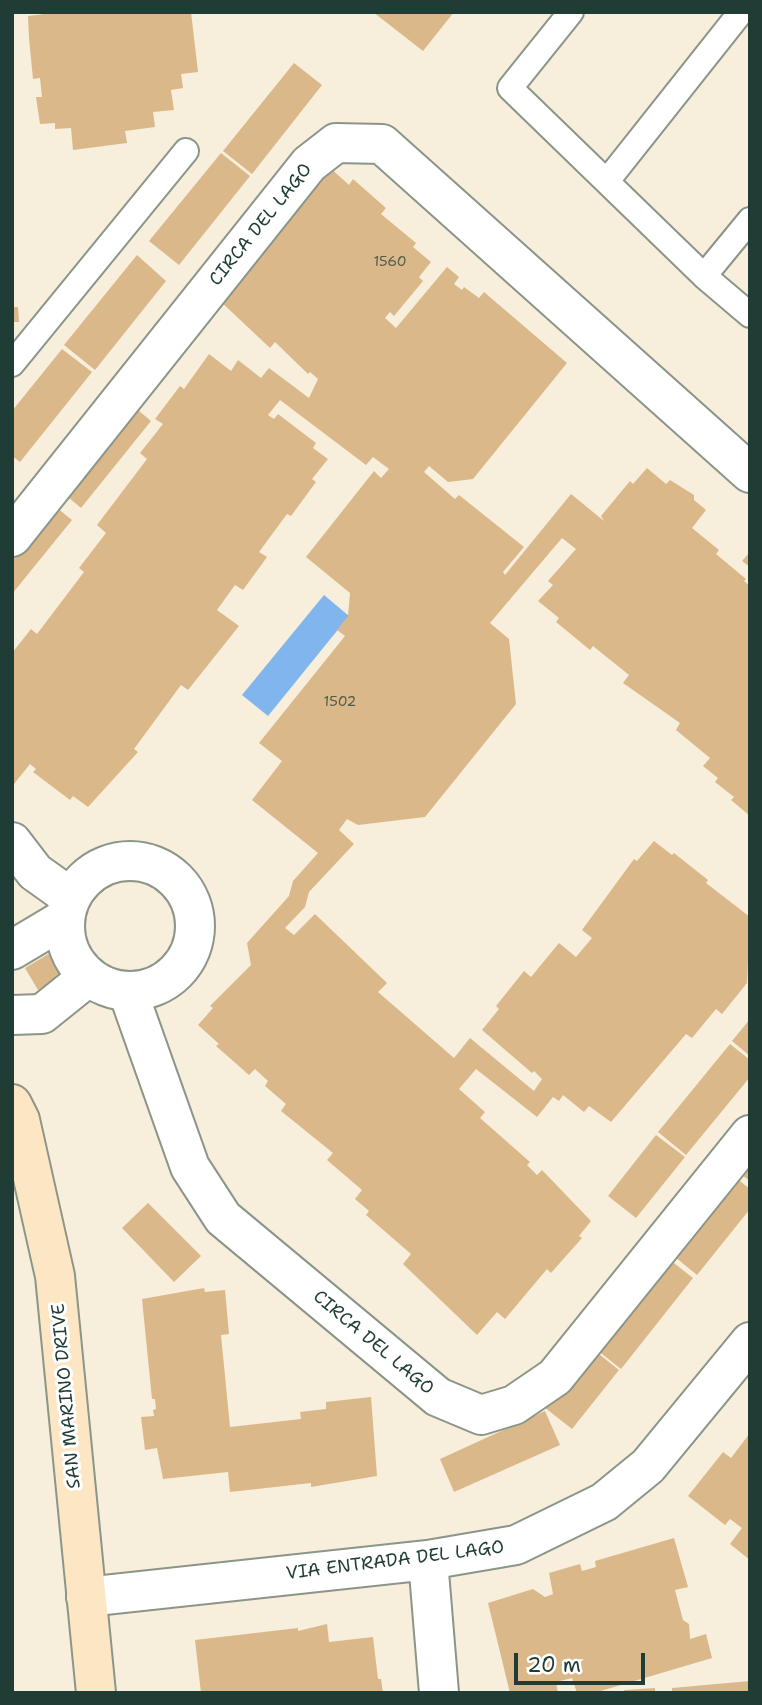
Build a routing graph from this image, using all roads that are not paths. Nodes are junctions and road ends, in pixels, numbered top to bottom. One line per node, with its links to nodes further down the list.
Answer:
1 (571, 12): 4 (lane)
2 (741, 12): 4 (lane)
3 (186, 151): 8 (lane)
4 (607, 181): 6 (lane)
5 (750, 220): 6 (lane)
6 (704, 276): 7 (lane)
7 (750, 315)
8 (12, 364)
9 (747, 465): 10 (street, CIRCA DEL LAGO)
10 (12, 537)
11 (12, 842): 12 (street)
12 (67, 908): 13 (street); 14 (street); 15 (street)
13 (12, 950)
14 (88, 977): 15 (street); 16 (street)
15 (128, 992): 18 (street, CIRCA DEL LAGO)
16 (12, 1015)
17 (12, 1104): 21 (street, SAN MARINO DRIVE)
18 (750, 1135)
19 (750, 1342): 20 (street, VIA ENTRADA DEL LAGO)
20 (428, 1560): 21 (street, VIA ENTRADA DEL LAGO); 23 (street)
21 (86, 1597): 22 (street, SAN MARINO DRIVE)
22 (96, 1693)
23 (439, 1693)

